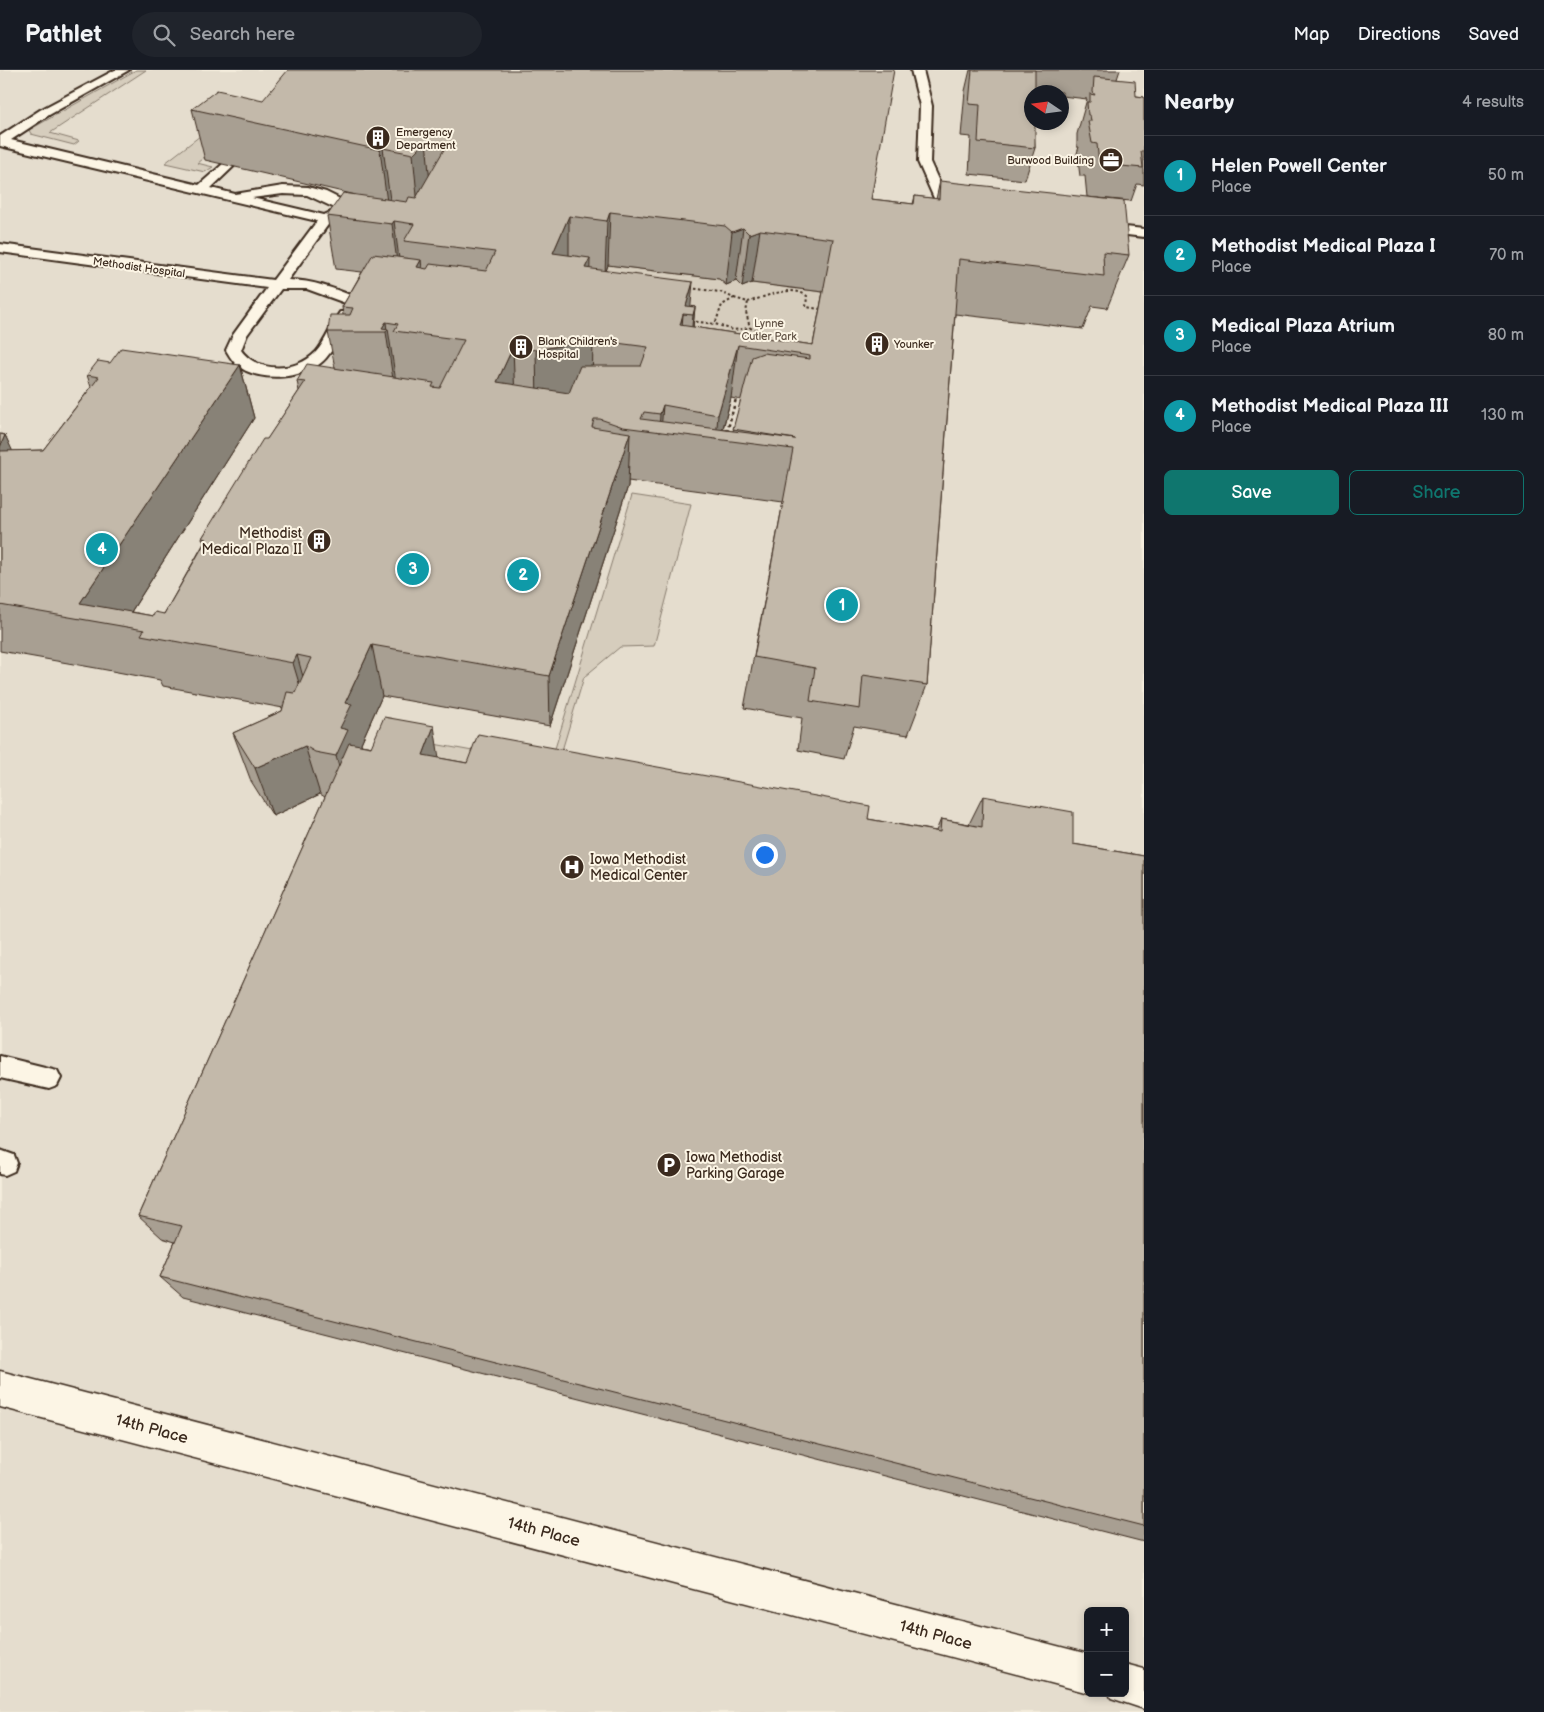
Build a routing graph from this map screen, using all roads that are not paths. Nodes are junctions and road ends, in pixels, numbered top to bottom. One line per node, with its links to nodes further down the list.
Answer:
1 (123, 70): 3 (lane)
2 (917, 70): 9 (lane)
3 (0, 142): 5 (lane)
4 (228, 166): 5 (lane)
5 (201, 190): 6 (lane)
6 (233, 197): 7 (lane); 10 (lane)
7 (347, 209): 8 (lane); 10 (lane)
8 (363, 213)
9 (964, 213)
10 (324, 219): 14 (lane, Methodist Hospital)
11 (1086, 226): 12 (lane)
12 (1144, 233)
13 (0, 248): 14 (lane, Methodist Hospital)
14 (278, 285): 14 (lane, Methodist Hospital)
15 (0, 1068): 16 (lane)
16 (49, 1078)
17 (0, 1389): 18 (street, 14th Place)
18 (1084, 1673)
19 (1129, 1685): 20 (street)
20 (1144, 1689)

